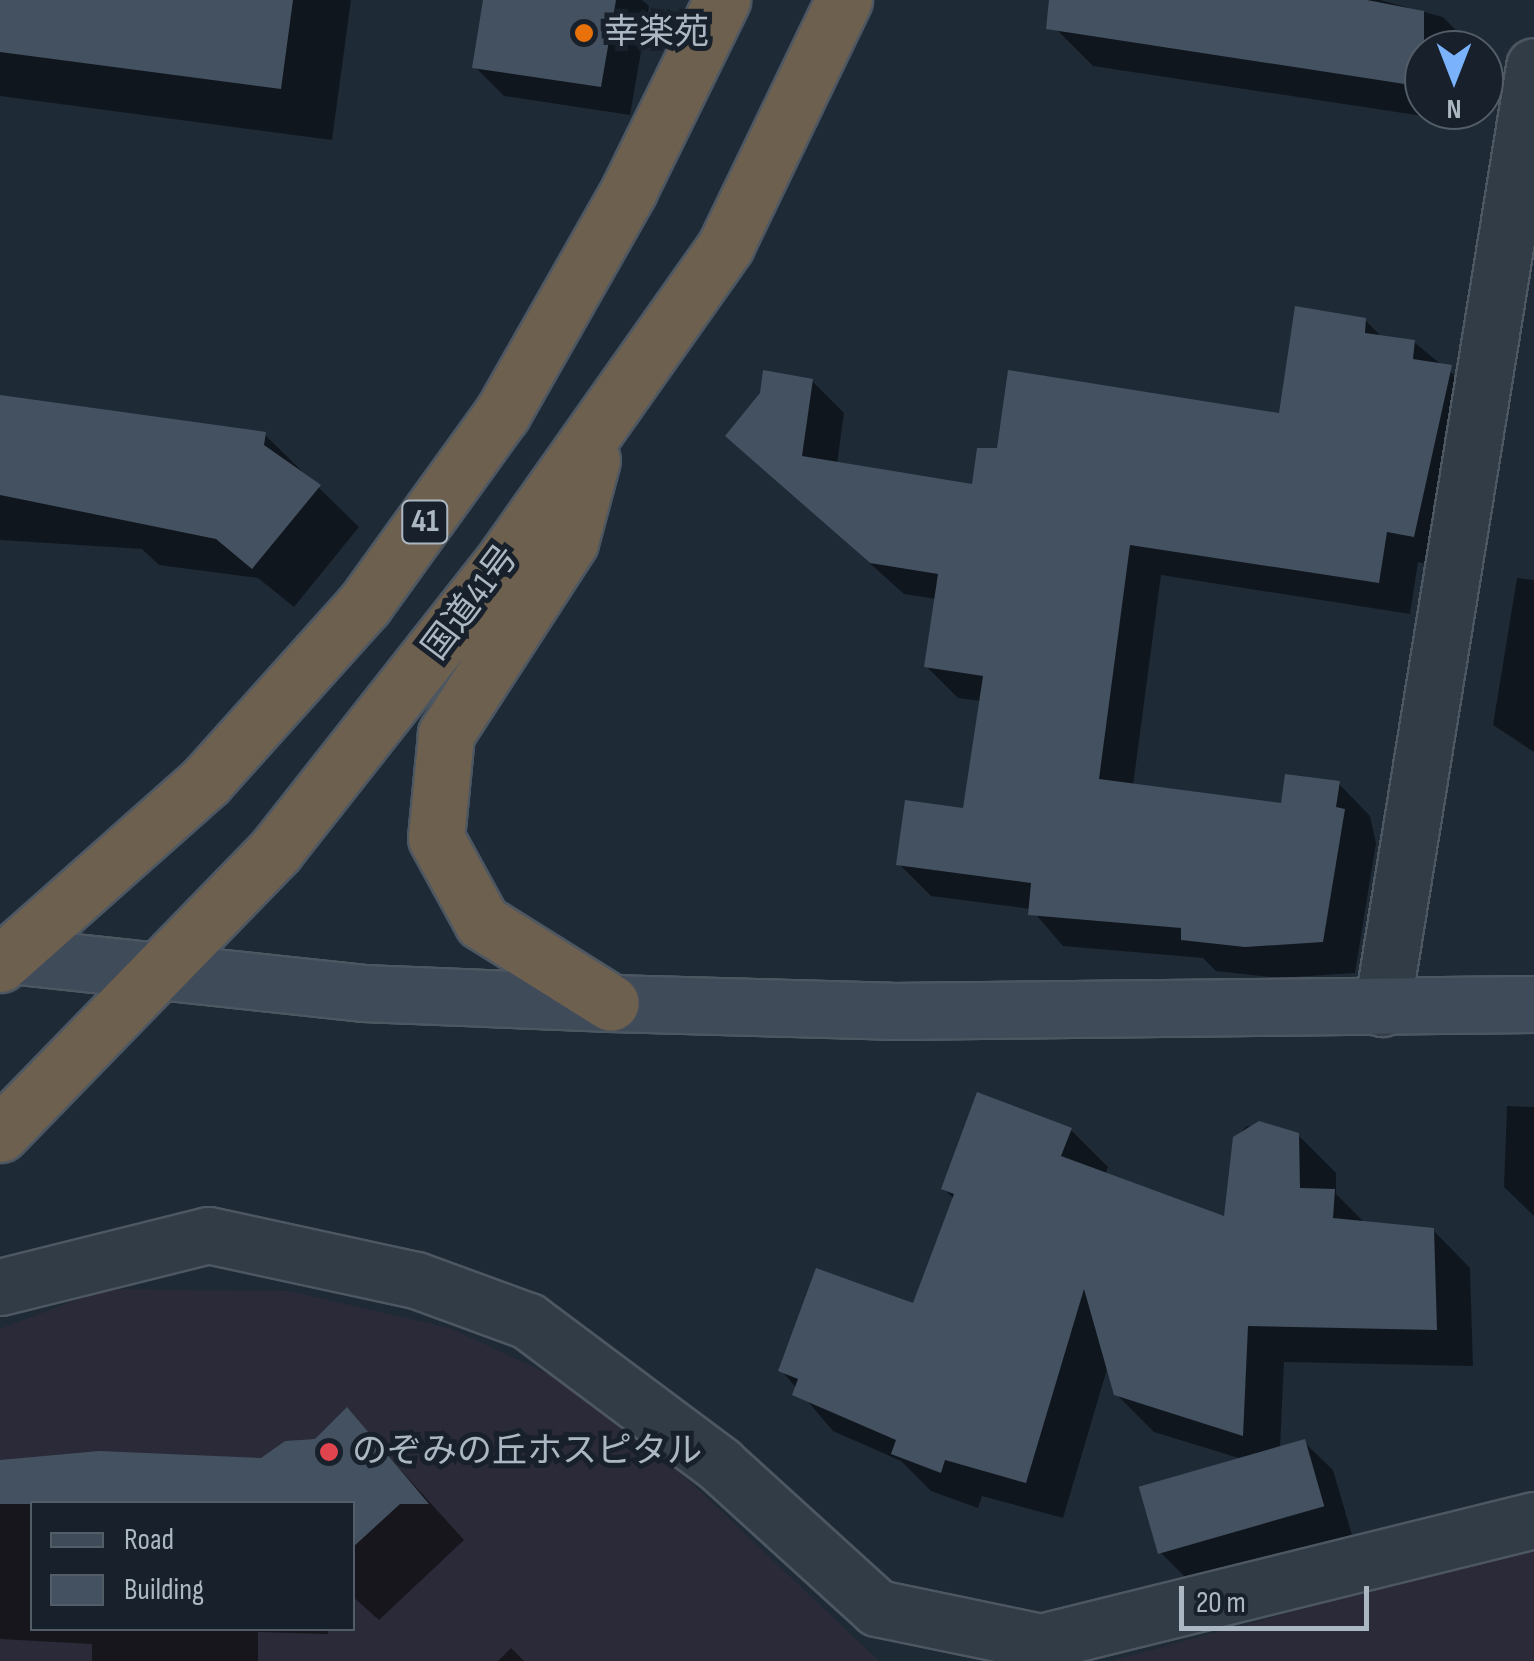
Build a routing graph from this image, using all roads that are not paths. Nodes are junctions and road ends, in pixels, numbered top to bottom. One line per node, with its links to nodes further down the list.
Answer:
1 (722, 0): 5 (highway, 41)
2 (844, 0): 4 (highway, 国道41号 / 41)
3 (1534, 66): 9 (street)
4 (600, 428): 6 (highway, 国道41号 / 41); 7 (highway)
5 (3, 958): 6 (street)
6 (161, 970): 7 (street); 10 (highway, 国道41号 / 41)
7 (610, 1002): 9 (street)
8 (1534, 1004): 9 (street)
9 (1382, 1008)
10 (0, 1134)
11 (0, 1287): 12 (street)
12 (1534, 1520)

